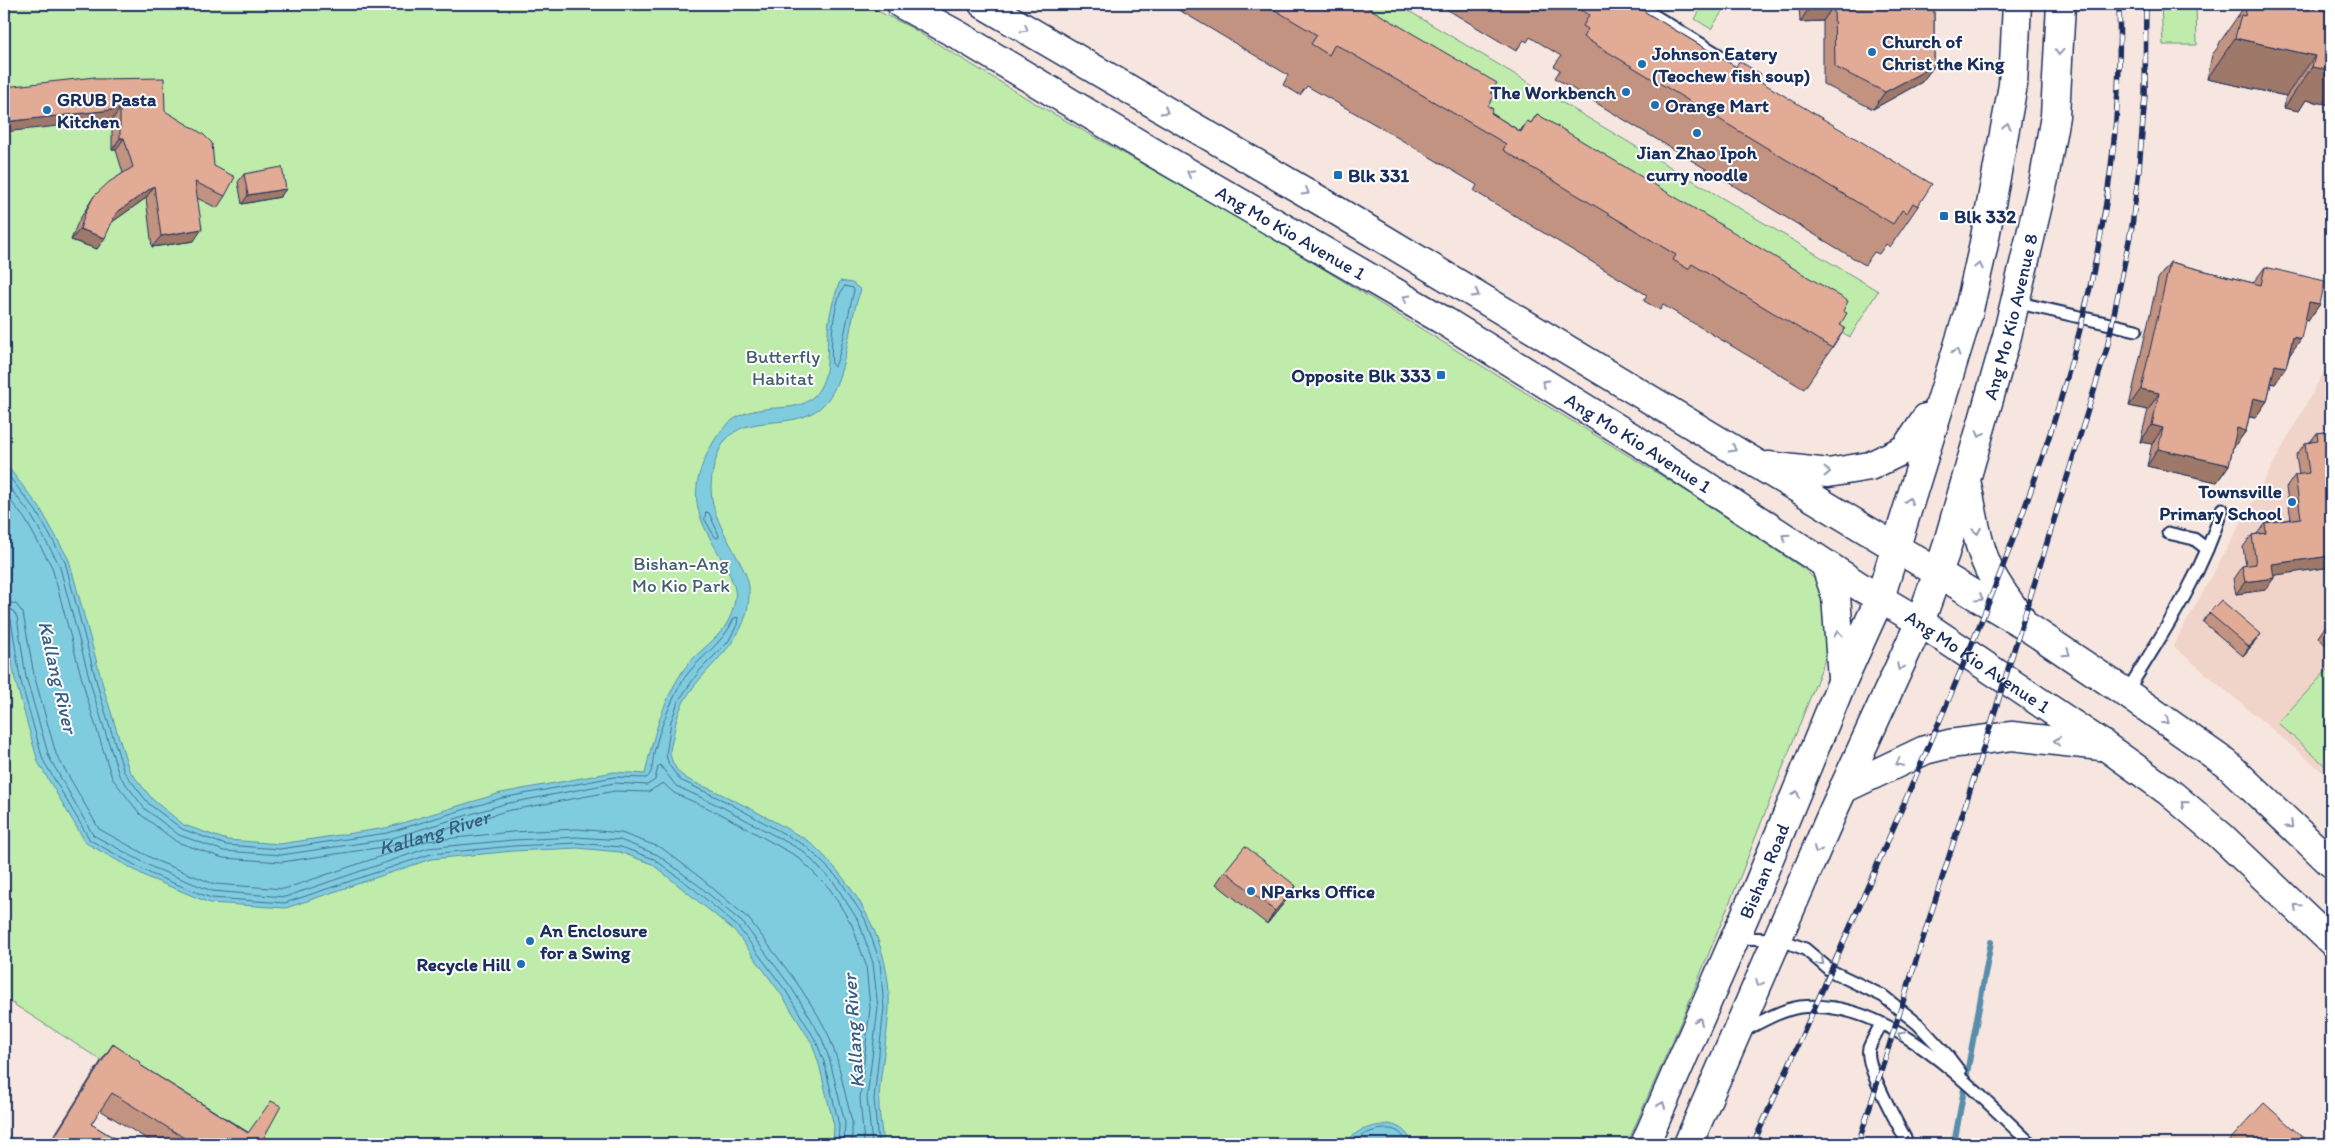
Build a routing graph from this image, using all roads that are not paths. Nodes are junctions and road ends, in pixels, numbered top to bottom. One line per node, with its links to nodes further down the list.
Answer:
1 (901, 4): 16 (main road, Ang Mo Kio Avenue 1, one-way to 1)
2 (983, 4): 10 (main road, Ang Mo Kio Avenue 1, one-way to 10)
3 (1634, 4): 6 (lane)
4 (2017, 4): 9 (main road, one-way to 4)
5 (2061, 4): 7 (main road, Ang Mo Kio Avenue 8, one-way to 7)
6 (1720, 55)
7 (2015, 302): 8 (lane); 11 (main road, Ang Mo Kio Avenue 8, one-way to 11)
8 (2136, 330)
9 (1944, 391): 10 (main road, one-way to 9); 14 (main road, one-way to 9)
10 (1761, 466): 14 (main road, Ang Mo Kio Avenue 1)
11 (1966, 483): 17 (main road, Ang Mo Kio Avenue 8); 20 (main road, one-way to 20)
12 (2222, 509): 15 (lane)
13 (2168, 533): 15 (lane)
14 (1895, 548): 17 (main road, Ang Mo Kio Avenue 1); 18 (main road)
15 (2207, 549): 22 (lane)
16 (1825, 564): 18 (main road, Ang Mo Kio Avenue 1); 21 (main road, one-way to 16)
17 (1938, 573): 19 (main road, Ang Mo Kio Avenue 8); 20 (main road, Ang Mo Kio Avenue 1, one-way to 20)
18 (1880, 598): 19 (main road, Ang Mo Kio Avenue 1); 21 (main road, Bishan Road)
19 (1920, 622): 23 (main road, Ang Mo Kio Avenue 1); 24 (main road, one-way to 24)
20 (2026, 626): 22 (main road, Ang Mo Kio Avenue 1, one-way to 22)
21 (1842, 682): 26 (main road, Bishan Road, one-way to 21)
22 (2126, 692): 25 (main road, Ang Mo Kio Avenue 1, one-way to 25)
23 (2105, 746): 24 (main road, one-way to 24); 28 (main road, Ang Mo Kio Avenue 1, one-way to 23)
24 (1843, 789): 27 (main road, one-way to 27)
25 (2331, 863)
26 (1735, 938): 27 (lane); 32 (main road, Bishan Road, one-way to 26)
27 (1779, 938): 30 (main road, one-way to 30); 31 (lane, one-way to 31)
28 (2331, 941)
29 (1881, 1024): 30 (lane); 31 (lane, one-way to 29); 34 (lane)
30 (1735, 1035): 33 (main road)
31 (1944, 1058): 35 (lane)
32 (1645, 1144)
33 (1688, 1144)
34 (1908, 1144)
35 (2031, 1144)

